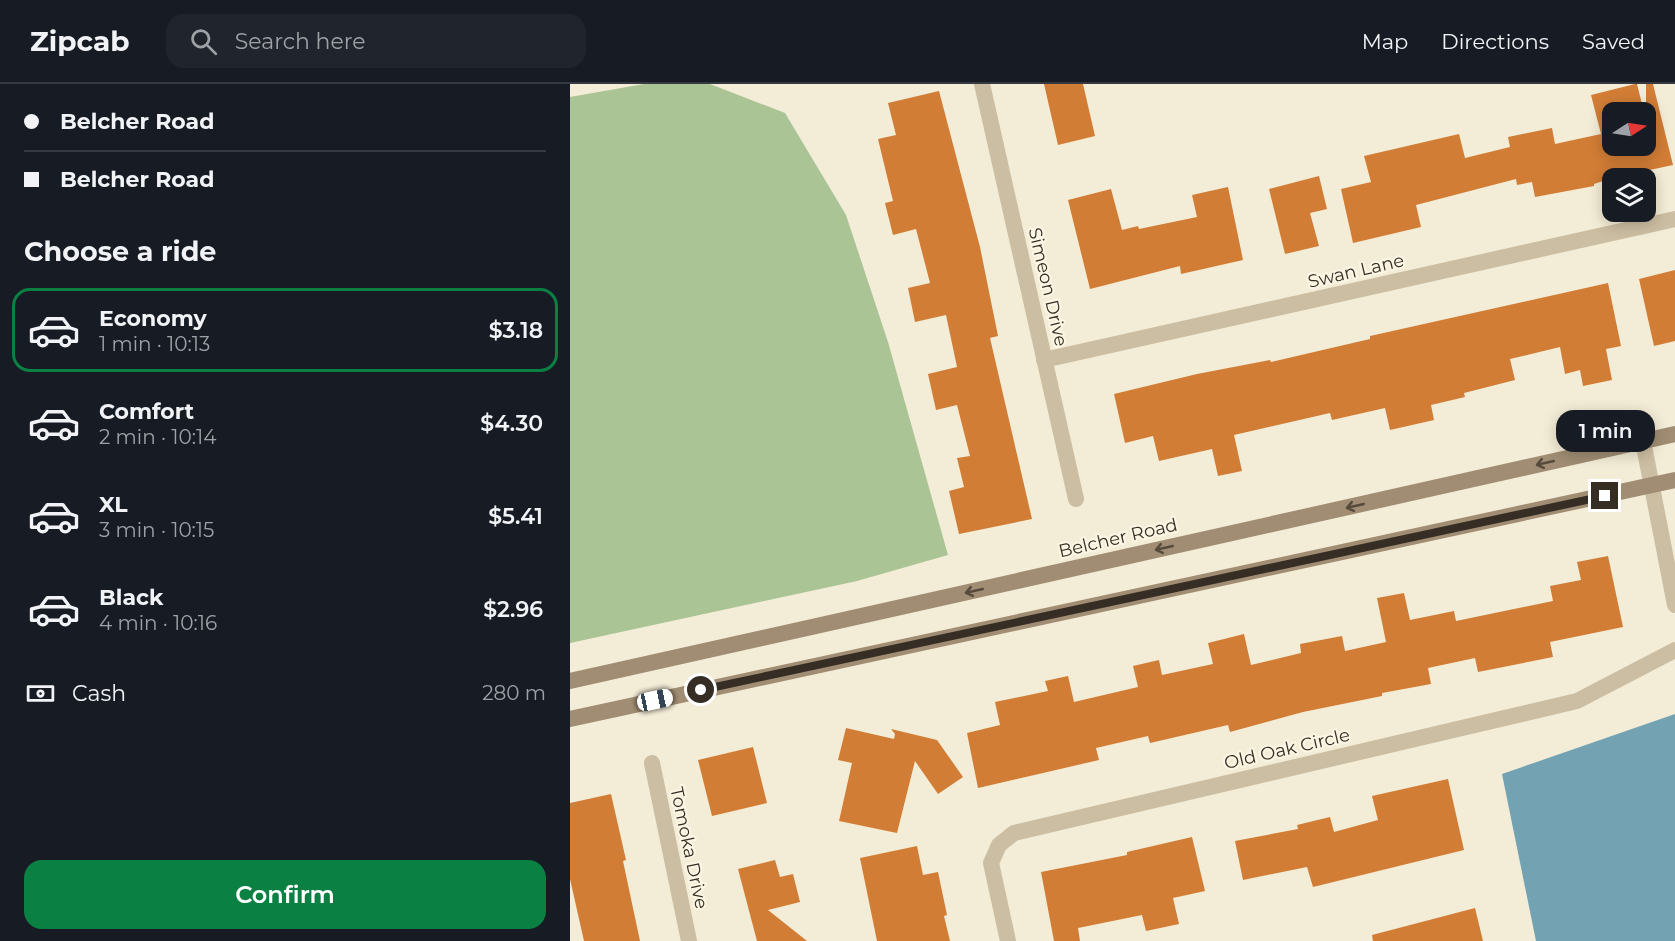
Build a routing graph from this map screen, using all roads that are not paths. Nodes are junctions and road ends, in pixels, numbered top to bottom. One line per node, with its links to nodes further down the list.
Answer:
1 (982, 84): 3 (street, Simeon Drive)
2 (1675, 219): 3 (street, Swan Lane)
3 (1044, 360): 8 (street, Simeon Drive)
4 (1675, 434): 5 (main road, Belcher Road)
5 (1643, 441): 7 (street); 11 (main road, Belcher Road, one-way to 11)
6 (1675, 480): 7 (main road)
7 (1651, 486): 9 (street); 12 (main road)
8 (1076, 499)
9 (1675, 605)
10 (1675, 650): 15 (street, Old Oak Circle)
11 (570, 681)
12 (570, 719)
13 (652, 763): 14 (street, Tomoka Drive)
14 (689, 941)
15 (1008, 941)

